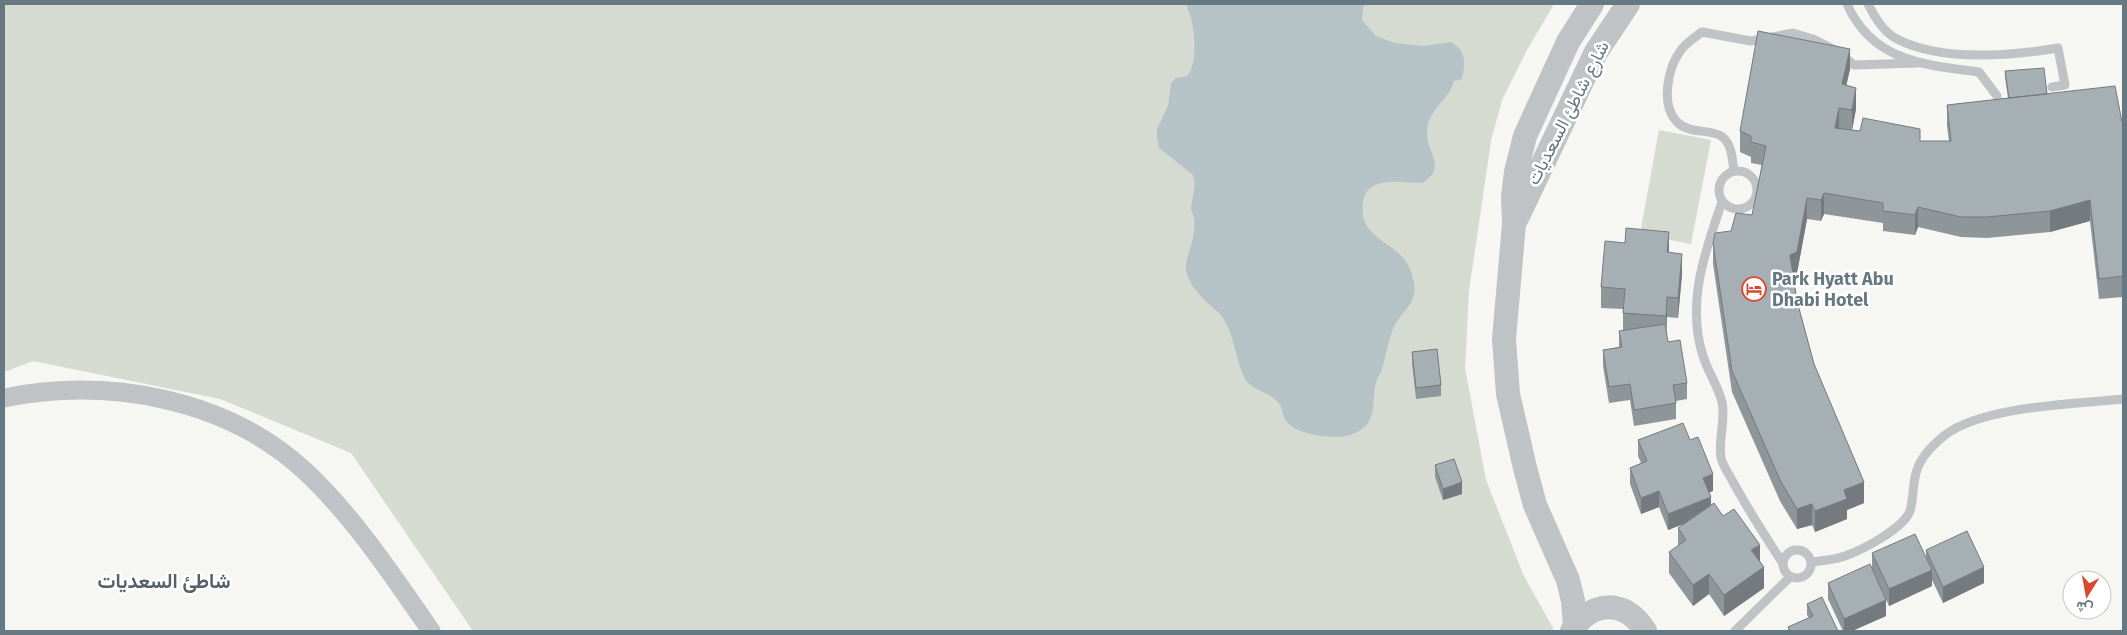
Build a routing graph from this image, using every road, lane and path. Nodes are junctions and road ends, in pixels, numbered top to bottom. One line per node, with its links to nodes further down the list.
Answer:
1 (1628, 4): 5 (street, شارع شاطئ السعديات)
2 (1847, 4): 6 (lane)
3 (1868, 4): 7 (lane)
4 (1590, 7): 5 (street); 11 (street, شارع شاطئ السعديات)
5 (1614, 25): 11 (street, شارع شاطئ السعديات)
6 (1918, 63): 8 (lane); 9 (lane)
7 (2052, 87)
8 (1997, 96)
9 (1734, 171): 10 (lane); 10 (lane)
10 (1722, 202): 14 (lane)
11 (1514, 224): 17 (street, شارع شاطئ السعديات)
12 (4, 398): 20 (street)
13 (2123, 399): 15 (lane)
14 (1782, 562): 15 (lane); 16 (lane)
15 (1811, 562): 16 (lane)
16 (1790, 577): 22 (lane)
17 (1568, 580): 18 (street, شارع شاطئ السعديات); 19 (street, شارع شاطئ السعديات)
18 (1606, 608): 19 (street); 21 (street, شارع شاطئ السعديات)
19 (1573, 628)
20 (431, 631)
21 (1645, 631)
22 (1736, 631)

